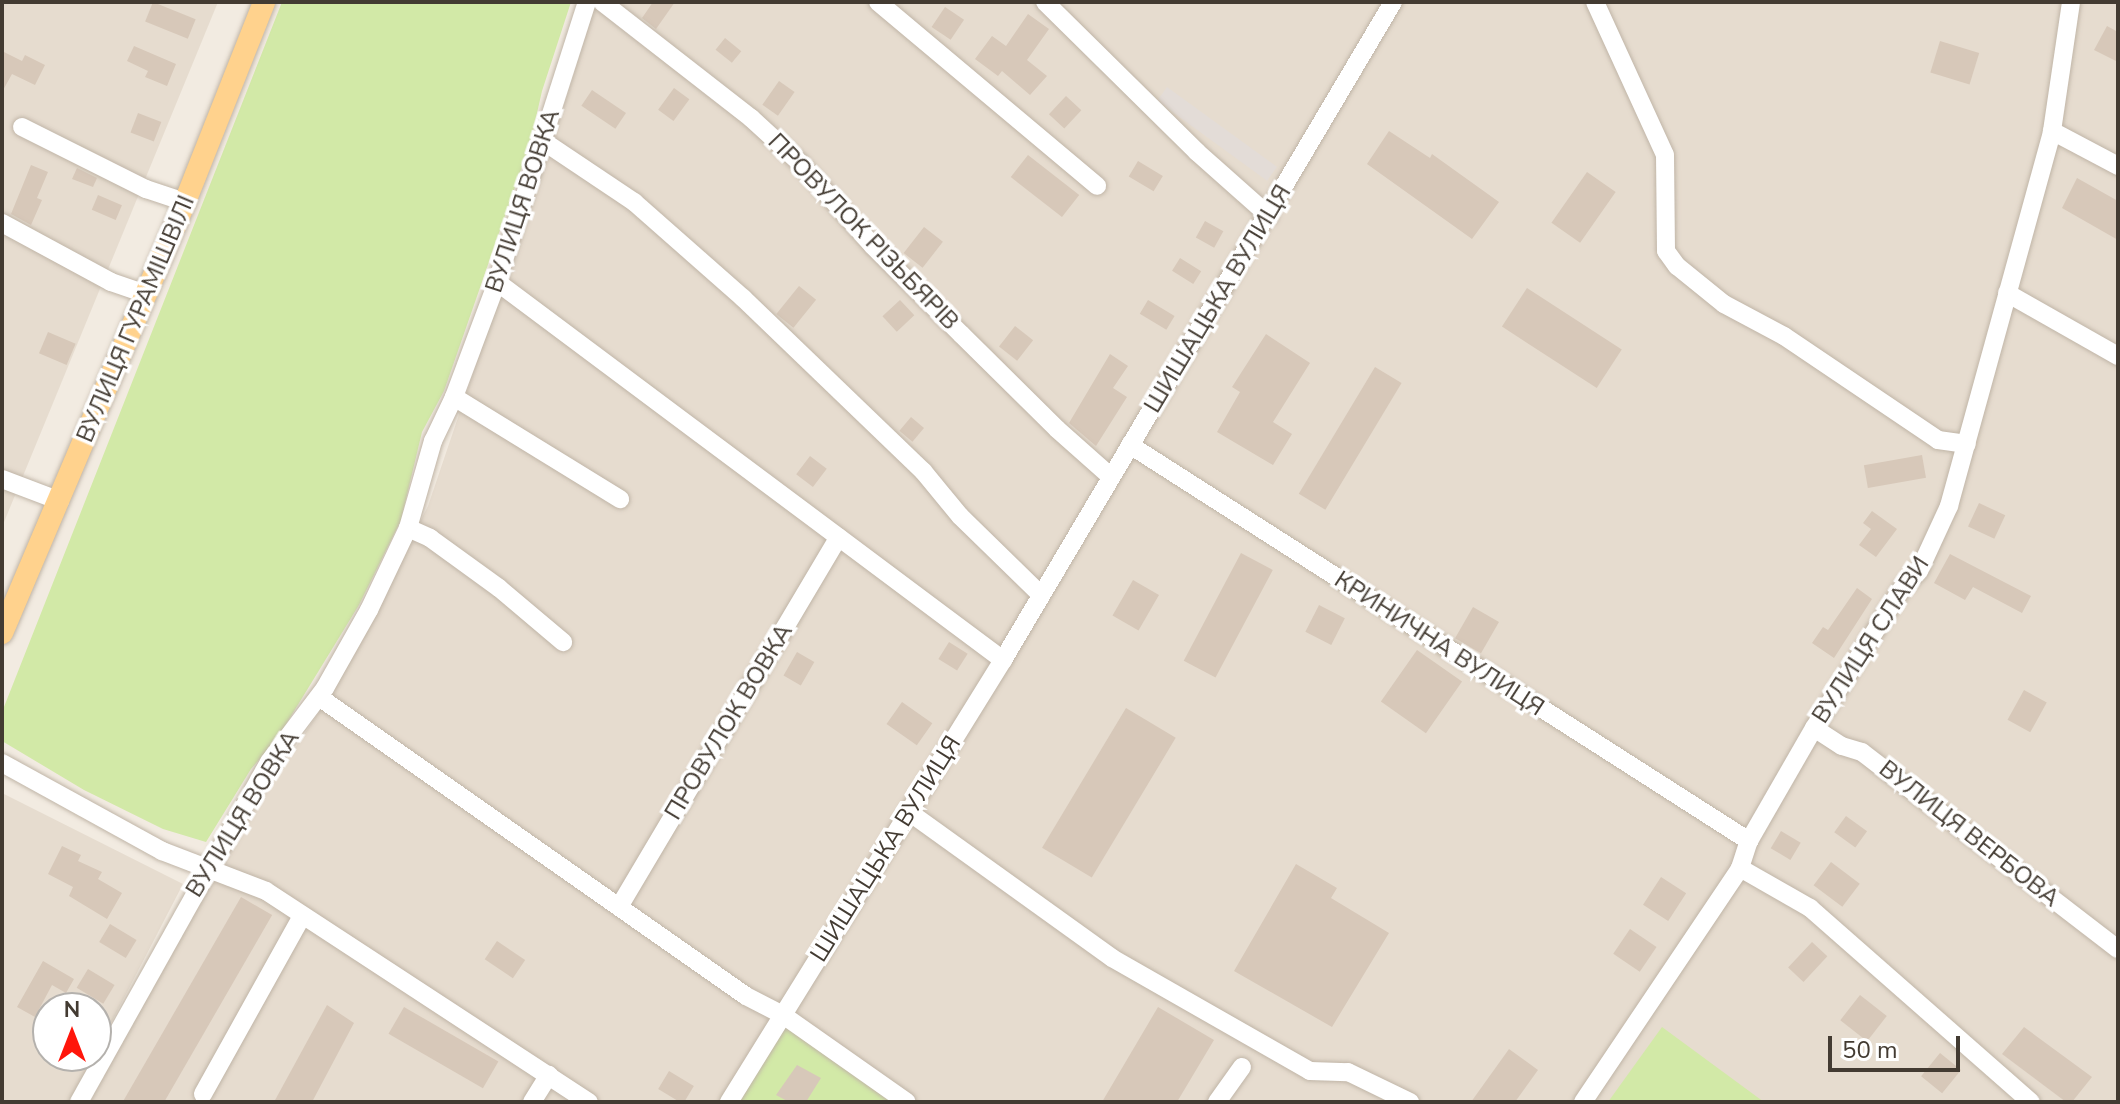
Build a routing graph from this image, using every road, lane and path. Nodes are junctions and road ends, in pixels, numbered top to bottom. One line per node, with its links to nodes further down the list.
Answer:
1 (264, 2): 14 (main road, ВУЛИЦЯ ГУРАМІШВІЛІ)
2 (587, 2): 11 (street, ВУЛИЦЯ ВОВКА)
3 (602, 2): 24 (street, ПРОВУЛОК РІЗЬБЯРІВ)
4 (878, 2): 13 (street)
5 (1045, 2): 15 (street)
6 (1595, 2): 22 (street)
7 (2071, 2): 10 (street, ВУЛИЦЯ СЛАВИ)
8 (1390, 3): 15 (street, ШИШАЦЬКА ВУЛИЦЯ)
9 (22, 127): 14 (street)
10 (2052, 131): 12 (street); 18 (street, ВУЛИЦЯ СЛАВИ)
11 (543, 141): 17 (street, ВУЛИЦЯ ВОВКА); 30 (street)
12 (2118, 166)
13 (1097, 186)
14 (185, 202): 19 (main road, ВУЛИЦЯ ГУРАМІШВІЛІ)
15 (1269, 216): 23 (street, ШИШАЦЬКА ВУЛИЦЯ)
16 (2, 223): 19 (street)
17 (497, 282): 21 (street, ВУЛИЦЯ ВОВКА); 29 (street)
18 (2007, 293): 20 (street); 22 (street, ВУЛИЦЯ СЛАВИ)
19 (146, 294): 27 (main road, ВУЛИЦЯ ГУРАМІШВІЛІ)
20 (2118, 356)
21 (454, 397): 26 (street); 28 (street, ВУЛИЦЯ ВОВКА)
22 (1967, 444): 35 (street, ВУЛИЦЯ СЛАВИ)
23 (1130, 445): 24 (street, ШИШАЦЬКА ВУЛИЦЯ); 38 (street, КРИНИЧНА ВУЛИЦЯ)
24 (1111, 477): 30 (street, ШИШАЦЬКА ВУЛИЦЯ)
25 (2, 479): 27 (street)
26 (620, 499)
27 (60, 501): 31 (main road, ВУЛИЦЯ ГУРАМІШВІЛІ)
28 (408, 528): 32 (street); 34 (street, ВУЛИЦЯ ВОВКА)
29 (839, 537): 33 (street); 41 (street, ПРОВУЛОК ВОВКА)
30 (1041, 595): 33 (street, ШИШАЦЬКА ВУЛИЦЯ)
31 (2, 633)
32 (563, 642)
33 (1003, 660): 37 (street, ШИШАЦЬКА ВУЛИЦЯ)
34 (319, 697): 39 (street, ВУЛИЦЯ ВОВКА); 41 (street)
35 (1814, 728): 38 (street, ВУЛИЦЯ СЛАВИ); 43 (street, ВУЛИЦЯ ВЕРБОВА)
36 (2, 763): 39 (street)
37 (909, 812): 44 (street, ШИШАЦЬКА ВУЛИЦЯ); 54 (street)
38 (1749, 841): 40 (street, ВУЛИЦЯ СЛАВИ)
39 (207, 868): 42 (street); 48 (street, ВУЛИЦЯ ВОВКА)
40 (1740, 868): 55 (street, ВУЛИЦЯ СЛАВИ); 56 (street)
41 (619, 907): 44 (street)
42 (302, 916): 46 (street); 47 (street)
43 (2118, 949)
44 (776, 1012): 51 (street, ШИШАЦЬКА ВУЛИЦЯ); 52 (street)
45 (1242, 1067): 53 (street)
46 (549, 1075): 49 (street); 50 (street)
47 (203, 1094)
48 (79, 1102)
49 (532, 1102)
50 (589, 1102)
51 (729, 1102)
52 (907, 1102)
53 (1217, 1102)
54 (1410, 1102)
55 (1583, 1102)
56 (2031, 1102)

